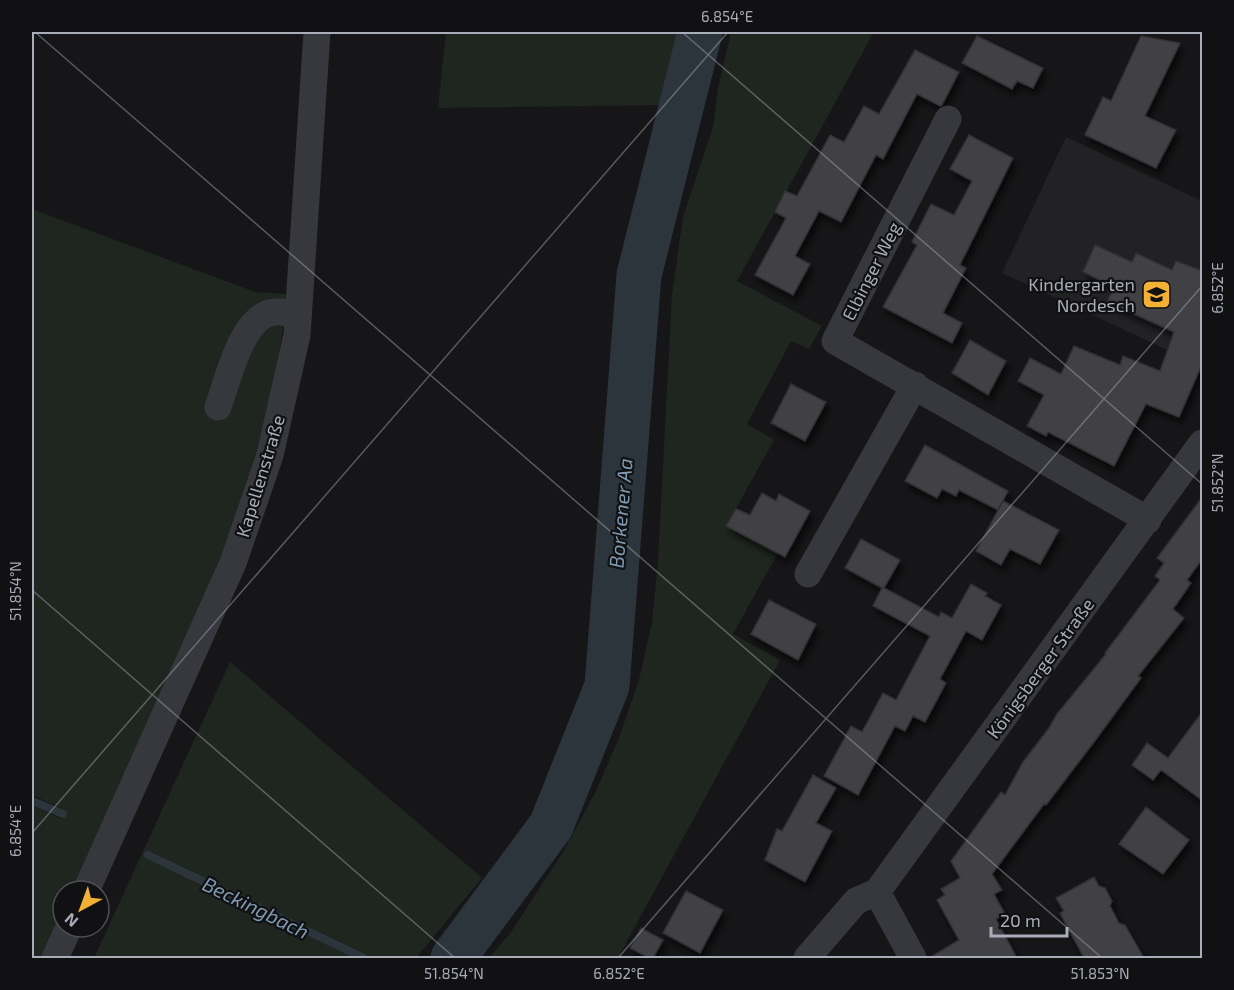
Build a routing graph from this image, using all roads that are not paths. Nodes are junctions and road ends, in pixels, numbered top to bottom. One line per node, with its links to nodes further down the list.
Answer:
1 (317, 32): 3 (street, Kapellenstraße)
2 (948, 119): 4 (street, Elbinger Weg)
3 (298, 315): 5 (street); 9 (street, Kapellenstraße)
4 (915, 385): 7 (street, Elbinger Weg); 8 (street)
5 (218, 407)
6 (1203, 443): 7 (street, Königsberger Straße)
7 (1148, 520): 10 (street, Königsberger Straße)
8 (808, 574)
9 (91, 879)
10 (877, 892): 13 (street, Königsberger Straße); 14 (street)
11 (64, 939): 12 (street)
12 (55, 958)
13 (807, 958)
14 (913, 958)

